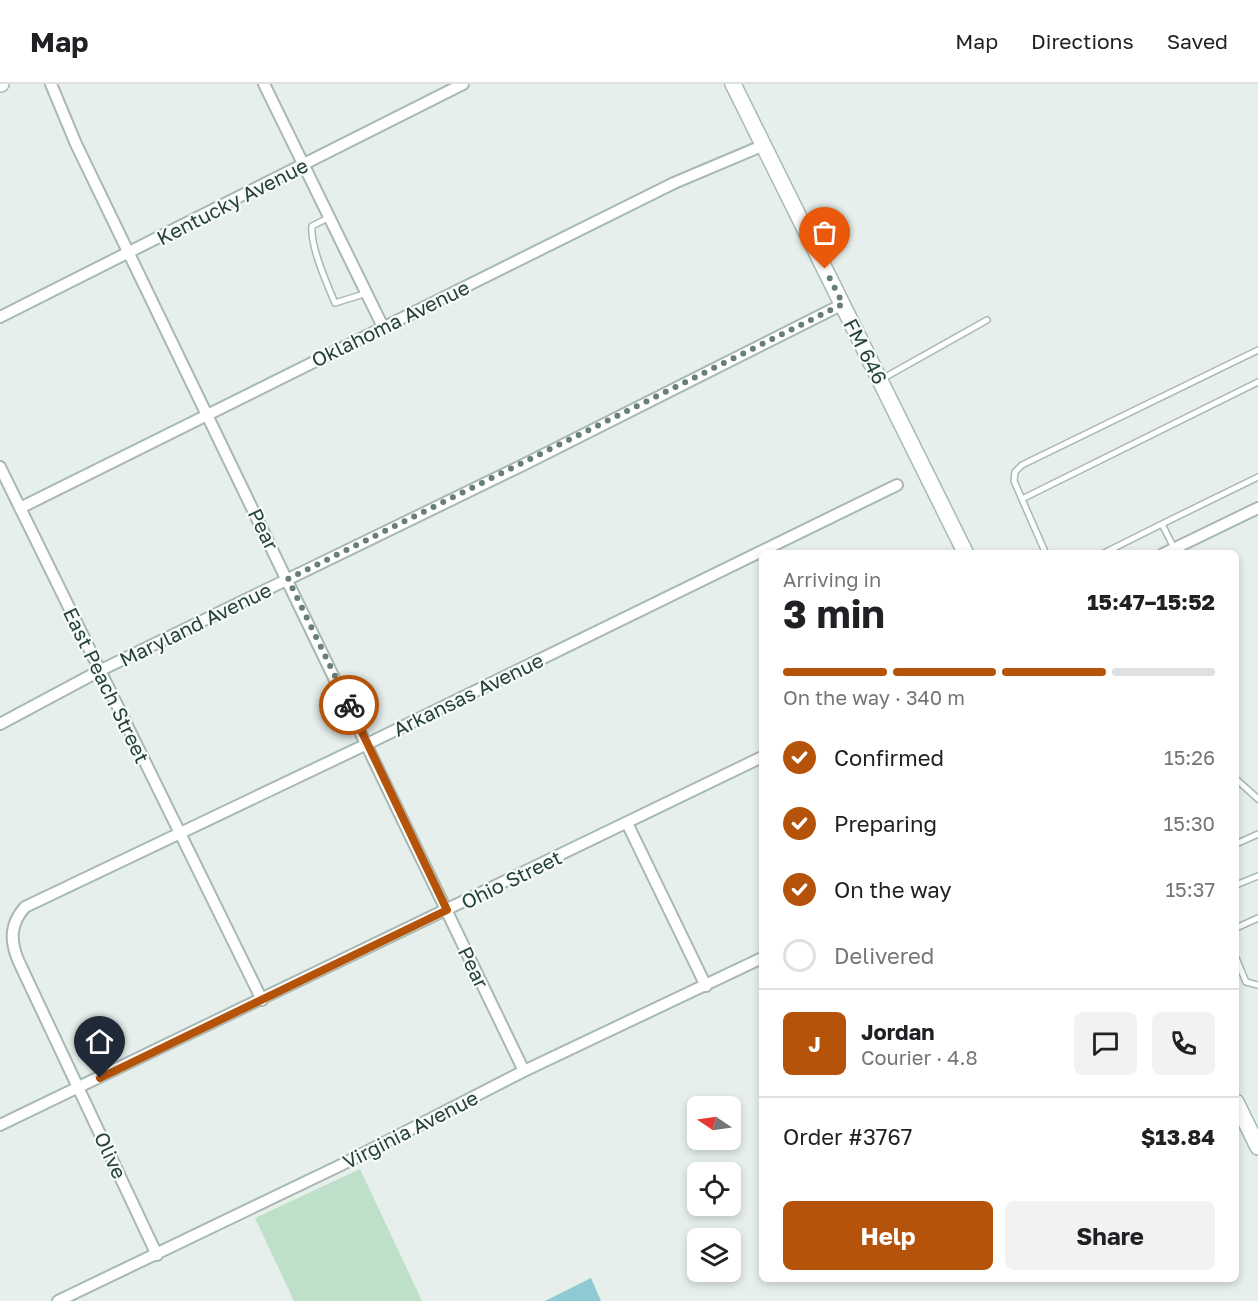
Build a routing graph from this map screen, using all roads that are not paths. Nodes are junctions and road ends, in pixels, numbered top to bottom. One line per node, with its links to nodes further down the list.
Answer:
1 (51, 84): 8 (street, Pear)
2 (264, 84): 6 (street)
3 (463, 84): 6 (street, Kentucky Avenue)
4 (733, 84): 5 (main road, FM 646 / FM 646)
5 (764, 145): 10 (main road, FM 646 / FM 646); 13 (street, Oklahoma Avenue)
6 (304, 165): 7 (street); 8 (street, Kentucky Avenue)
7 (330, 217): 9 (street); 9 (lane)
8 (129, 253): 11 (street, Kentucky Avenue); 17 (street, Pear)
9 (367, 293): 13 (street)
10 (843, 304): 15 (main road, FM 646 / FM 646); 32 (street, Maryland Avenue)
11 (0, 317)
12 (987, 320): 15 (lane)
13 (384, 327): 17 (street, Oklahoma Avenue)
14 (1258, 350): 21 (lane)
15 (881, 380): 26 (main road, FM 646 / FM 646)
16 (1258, 382): 21 (lane)
17 (208, 414): 22 (street, Oklahoma Avenue); 32 (street, Pear)
18 (0, 467): 22 (street, East Peach Street)
19 (1258, 477): 24 (lane)
20 (897, 485): 25 (street, Arkansas Avenue)
21 (1022, 499): 27 (lane)
22 (20, 508): 33 (street, East Peach Street)
23 (1258, 508): 30 (street)
24 (1162, 524): 28 (lane); 29 (lane)
25 (764, 550)
26 (964, 550)
27 (1044, 550)
28 (1110, 550)
29 (1168, 550)
30 (1170, 550)
31 (759, 552): 35 (street, Arkansas Avenue)
32 (288, 579): 33 (street, Maryland Avenue); 35 (street, Pear)
33 (101, 670): 34 (street, Maryland Avenue); 40 (street, East Peach Street)
34 (0, 724)
35 (367, 744): 40 (street, Arkansas Avenue); 45 (street, Pear)
36 (759, 758): 39 (street, Ohio Street)
37 (1239, 782): 38 (lane)
38 (1258, 799)
39 (627, 823): 45 (street, Ohio Street); 52 (street)
40 (179, 834): 48 (street, Arkansas Avenue); 53 (street, East Peach Street)
41 (1258, 834): 42 (lane)
42 (1239, 843)
43 (1258, 876): 44 (lane)
44 (1239, 884)
45 (447, 910): 53 (street, Ohio Street); 54 (street, Pear)
46 (1258, 918): 47 (lane)
47 (1239, 927)
48 (18, 960): 55 (street, Olive)
49 (759, 960): 52 (street, Virginia Avenue)
50 (1239, 965): 51 (lane)
51 (1258, 985)
52 (706, 986): 54 (street, Virginia Avenue)
53 (261, 1000): 55 (street, Ohio Street)
54 (524, 1071): 59 (street, Virginia Avenue)
55 (80, 1087): 57 (street, Ohio Street); 59 (street, Olive)
56 (1239, 1108): 58 (main road)
57 (0, 1125)
58 (1258, 1147)
59 (157, 1254): 60 (street, Virginia Avenue)
60 (58, 1301)

